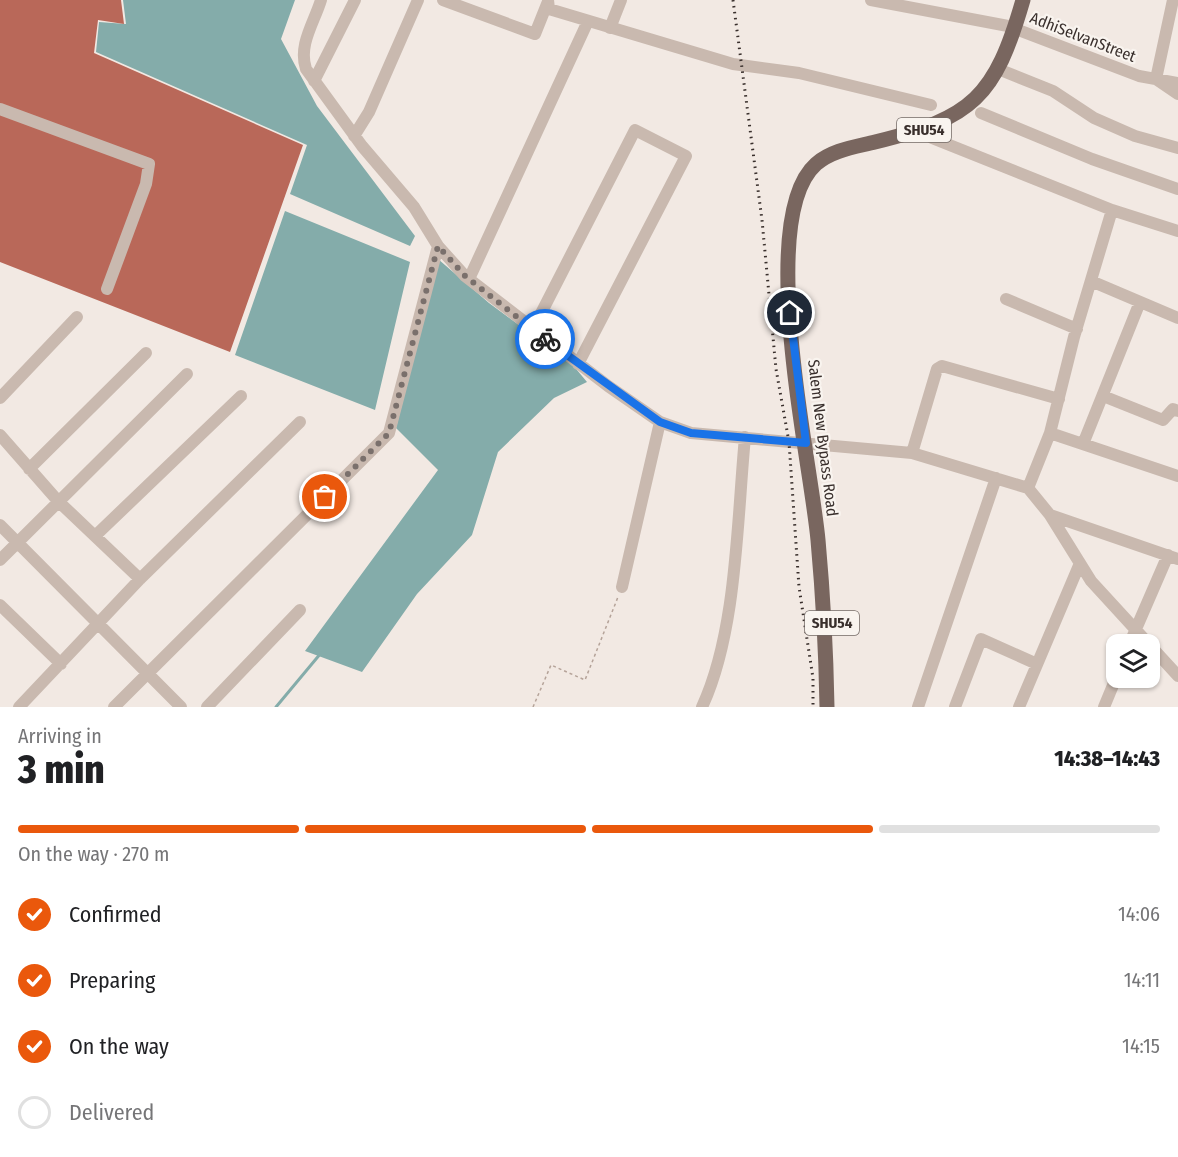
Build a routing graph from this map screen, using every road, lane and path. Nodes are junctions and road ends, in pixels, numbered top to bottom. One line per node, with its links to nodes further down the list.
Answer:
1 (321, 0): 16 (street)
2 (355, 0): 16 (street)
3 (418, 0): 22 (street)
4 (443, 0): 10 (street)
5 (621, 0): 13 (street)
6 (871, 0): 12 (street, AdhiSelvanStreet)
7 (1015, 0): 12 (main road)
8 (1023, 0): 12 (main road, Salem New Bypass Road / SHU54)
9 (1173, 0): 15 (street)
10 (547, 2): 11 (street)
11 (588, 21): 13 (street); 30 (street)
12 (1011, 27): 14 (main road, Salem New Bypass Road / SHU54); 15 (street, AdhiSelvanStreet); 27 (main road)
13 (610, 28): 19 (street)
14 (998, 69): 24 (street); 27 (main road, Salem New Bypass Road / SHU54)
15 (1156, 79): 17 (street, AdhiSelvanStreet); 18 (street)
16 (314, 81): 22 (street)
17 (1178, 82)
18 (1178, 94)
19 (931, 105)
20 (0, 109): 32 (street)
21 (981, 113): 25 (street)
22 (354, 136): 29 (street)
23 (933, 138): 26 (street)
24 (1178, 147)
25 (1178, 189)
26 (1112, 210): 28 (street); 31 (street)
27 (792, 216): 52 (main road, Salem New Bypass Road / SHU54)
28 (1178, 231)
29 (438, 246): 30 (street); 78 (street)
30 (469, 279): 38 (street)
31 (1091, 281): 34 (street); 37 (street)
32 (107, 289)
33 (1006, 299): 37 (street)
34 (1140, 302): 36 (street); 43 (street)
35 (76, 317): 44 (street)
36 (1178, 318)
37 (1077, 328): 45 (street)
38 (532, 329): 40 (street); 40 (street)
39 (146, 353): 55 (street)
40 (579, 364): 48 (street)
41 (187, 374): 59 (street)
42 (241, 396): 62 (street)
43 (1103, 396): 46 (street); 53 (street)
44 (0, 398)
45 (1059, 399): 49 (street); 54 (street)
46 (1178, 411)
47 (300, 422): 68 (street)
48 (660, 422): 51 (street); 69 (street)
49 (1050, 433): 53 (street); 58 (street)
50 (0, 435): 55 (street)
51 (745, 437): 52 (street); 85 (street)
52 (806, 443): 54 (street); 63 (main road, Salem New Bypass Road / SHU54)
53 (1083, 444): 56 (street)
54 (912, 453): 57 (street)
55 (29, 468): 59 (street)
56 (1178, 477)
57 (996, 478): 58 (street); 88 (street)
58 (1028, 488): 60 (street)
59 (58, 501): 62 (street); 64 (street)
60 (1050, 515): 65 (street); 67 (street)
61 (0, 525): 64 (street)
62 (95, 536): 68 (street)
63 (818, 540): 86 (main road, Salem New Bypass Road / SHU54); 87 (main road, Salem New Bypass Road / SHU54)
64 (16, 542): 66 (street); 72 (street)
65 (1173, 557): 73 (street)
66 (0, 560)
67 (1080, 563): 73 (street); 76 (street)
68 (140, 579): 72 (street)
69 (622, 587): 84 (path)
70 (0, 605): 75 (street)
71 (300, 610): 83 (street)
72 (99, 625): 75 (street); 78 (street)
73 (1135, 631): 74 (street); 77 (street)
74 (1134, 634)
75 (61, 664): 80 (street)
76 (1037, 664): 89 (street); 90 (street)
77 (1176, 673)
78 (148, 674): 81 (street); 82 (street)
79 (1112, 688): 91 (street)
80 (19, 707)
81 (114, 707)
82 (181, 707)
83 (207, 707)
84 (533, 707)
85 (702, 707)
86 (827, 707)
87 (837, 707)
88 (918, 707)
89 (956, 707)
90 (1019, 707)
91 (1104, 707)

